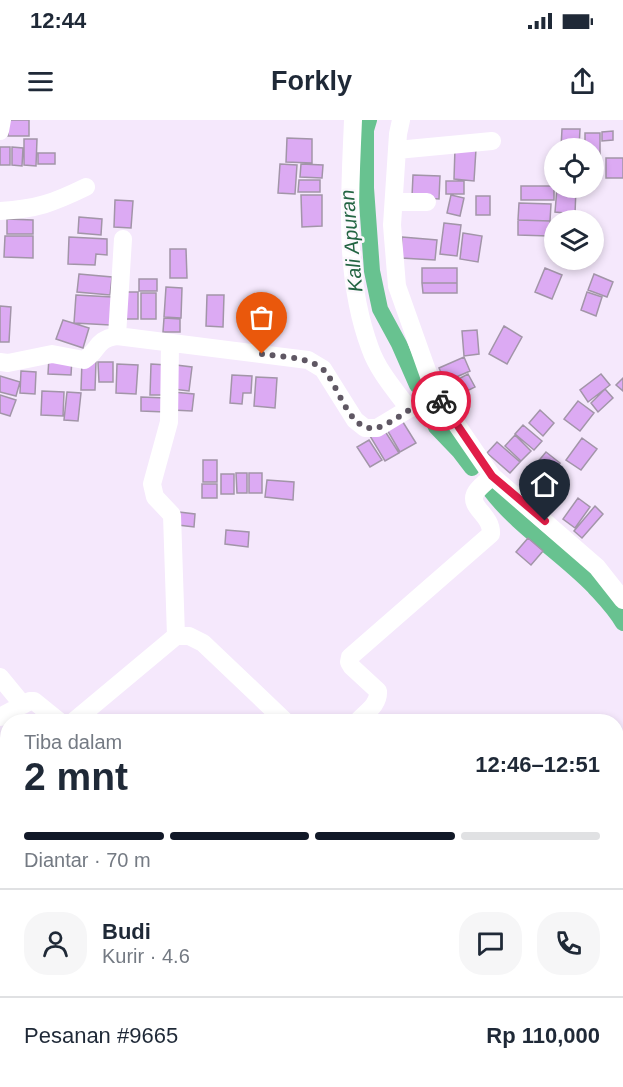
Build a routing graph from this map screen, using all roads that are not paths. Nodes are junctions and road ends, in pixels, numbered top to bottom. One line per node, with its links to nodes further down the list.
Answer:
1 (2, 120): 4 (street)
2 (353, 120): 16 (street)
3 (401, 120): 6 (street)
4 (0, 131)
5 (492, 141): 6 (street)
6 (397, 150): 8 (street)
7 (86, 187): 10 (street)
8 (394, 202): 9 (street); 15 (street)
9 (427, 202)
10 (0, 211)
11 (123, 238): 12 (street)
12 (117, 336): 13 (street); 14 (street)
13 (170, 344): 16 (street); 19 (street)
14 (0, 362)
15 (435, 393): 16 (street); 17 (street)
16 (410, 410)
17 (492, 476): 18 (street); 26 (street)
18 (623, 600)
19 (176, 636): 24 (street); 25 (street)
20 (0, 676): 21 (street)
21 (23, 705): 22 (street); 23 (street)
22 (6, 714)
23 (50, 714)
24 (83, 714)
25 (278, 714)
26 (365, 714)

